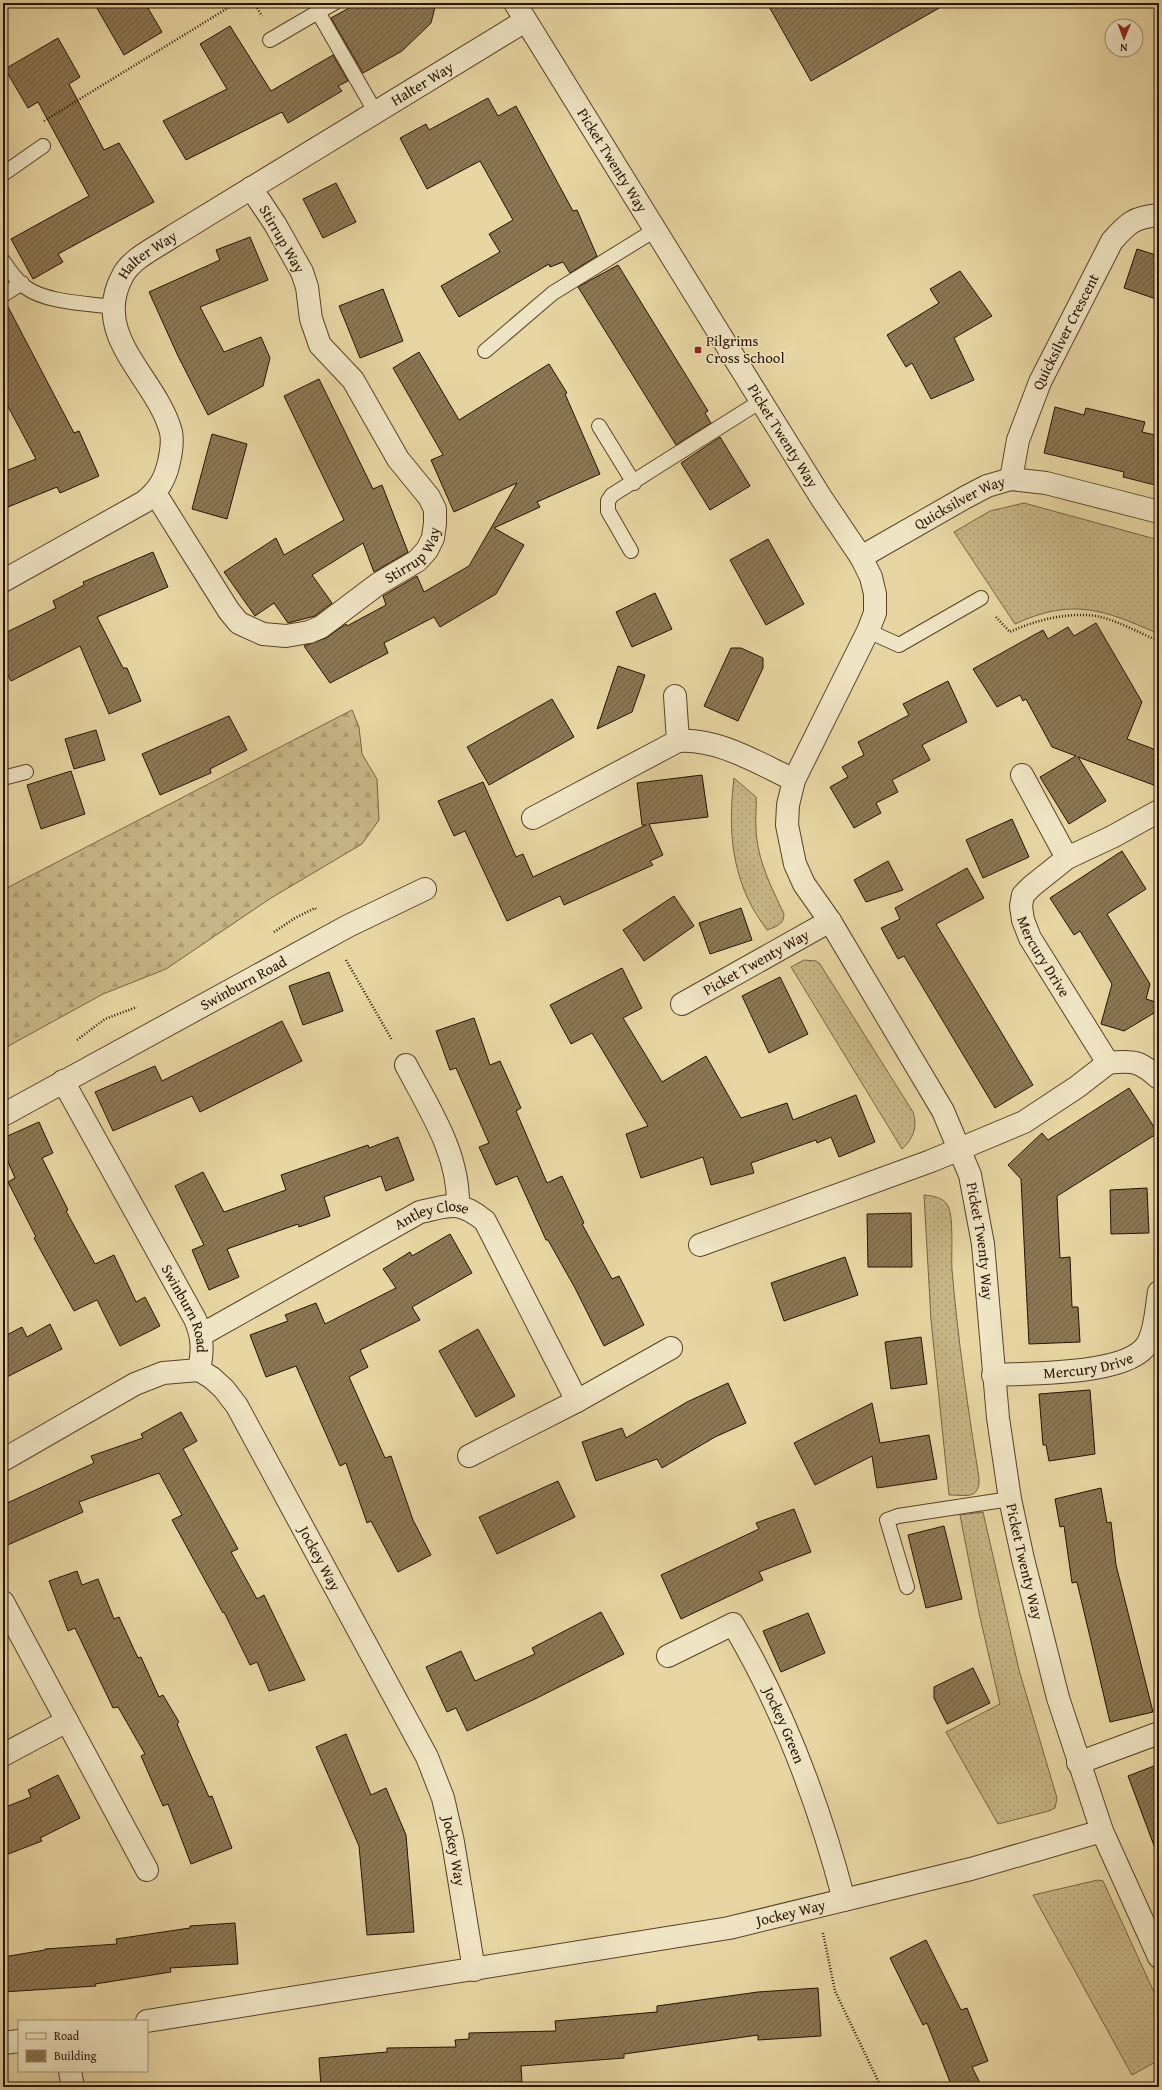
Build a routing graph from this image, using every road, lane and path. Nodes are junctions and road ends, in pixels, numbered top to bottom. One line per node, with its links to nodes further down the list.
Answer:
1 (236, 3): 7 (path)
2 (334, 3): 3 (lane)
3 (318, 12): 5 (lane); 6 (lane)
4 (520, 12): 6 (street, Halter Way); 12 (street, Picket Twenty Way)
5 (270, 40)
6 (376, 113): 10 (street, Halter Way)
7 (39, 124)
8 (43, 146): 9 (lane)
9 (3, 174)
10 (251, 188): 16 (street, Halter Way); 22 (street, Stirrup Way)
11 (1159, 215): 20 (street, Quicksilver Crescent)
12 (655, 230): 17 (lane); 18 (street, Picket Twenty Way)
13 (3, 261): 14 (lane)
14 (22, 283): 15 (lane); 16 (lane)
15 (3, 295)
16 (114, 307): 22 (street, Halter Way)
17 (485, 351)
18 (761, 402): 21 (lane); 25 (street, Picket Twenty Way)
19 (599, 426): 21 (lane)
20 (1011, 479): 23 (street, Quicksilver Way); 25 (street, Quicksilver Way)
21 (634, 483): 24 (lane)
22 (155, 493): 26 (street, Halter Way)
23 (1159, 512)
24 (631, 551)
25 (861, 557): 28 (street, Picket Twenty Way)
26 (3, 581)
27 (981, 598): 28 (lane); 29 (path)
28 (868, 631): 35 (street, Picket Twenty Way)
29 (1159, 641)
30 (675, 696): 31 (street)
31 (678, 741): 35 (street); 37 (street)
32 (26, 772): 34 (lane)
33 (1022, 775): 38 (street)
34 (3, 778)
35 (794, 780): 40 (street, Picket Twenty Way)
36 (1159, 811): 38 (street, Mercury Drive)
37 (533, 818)
38 (1067, 858): 42 (street, Mercury Drive)
39 (425, 889): 45 (street, Swinburn Road)
40 (830, 921): 41 (street, Picket Twenty Way); 47 (street, Picket Twenty Way)
41 (682, 1004)
42 (1108, 1063): 44 (street); 47 (street)
43 (406, 1065): 48 (street)
44 (1159, 1078)
45 (63, 1081): 46 (street, Swinburn Road); 51 (street, Swinburn Road)
46 (3, 1114)
47 (961, 1149): 49 (street); 54 (street, Picket Twenty Way)
48 (458, 1205): 51 (street, Antley Close); 55 (street, Antley Close)
49 (700, 1245)
50 (1159, 1292): 54 (street, Mercury Drive)
51 (201, 1335): 53 (street, Swinburn Road)
52 (672, 1348): 55 (street)
53 (199, 1370): 57 (street); 71 (street, Jockey Way)
54 (993, 1376): 58 (street, Picket Twenty Way)
55 (577, 1401): 56 (street)
56 (469, 1456)
57 (3, 1460)
58 (1010, 1499): 59 (lane); 65 (street, Picket Twenty Way)
59 (907, 1587)
60 (3, 1602): 62 (street)
61 (668, 1656): 68 (street, Jockey Green)
62 (67, 1721): 64 (street); 67 (street)
63 (1159, 1733): 65 (street)
64 (3, 1755)
65 (1078, 1763): 66 (street, Picket Twenty Way)
66 (1102, 1831): 68 (street, Jockey Way); 70 (street, Picket Twenty Way)
67 (147, 1870)
68 (844, 1900): 69 (street, Jockey Way)
69 (818, 1906): 71 (street, Jockey Way); 77 (path)
70 (1159, 1957)
71 (474, 1970): 72 (street, Jockey Way)
72 (148, 2021)
73 (18, 2041): 74 (street)
74 (3, 2044)
75 (70, 2072): 76 (street)
76 (73, 2087)
77 (881, 2087)

